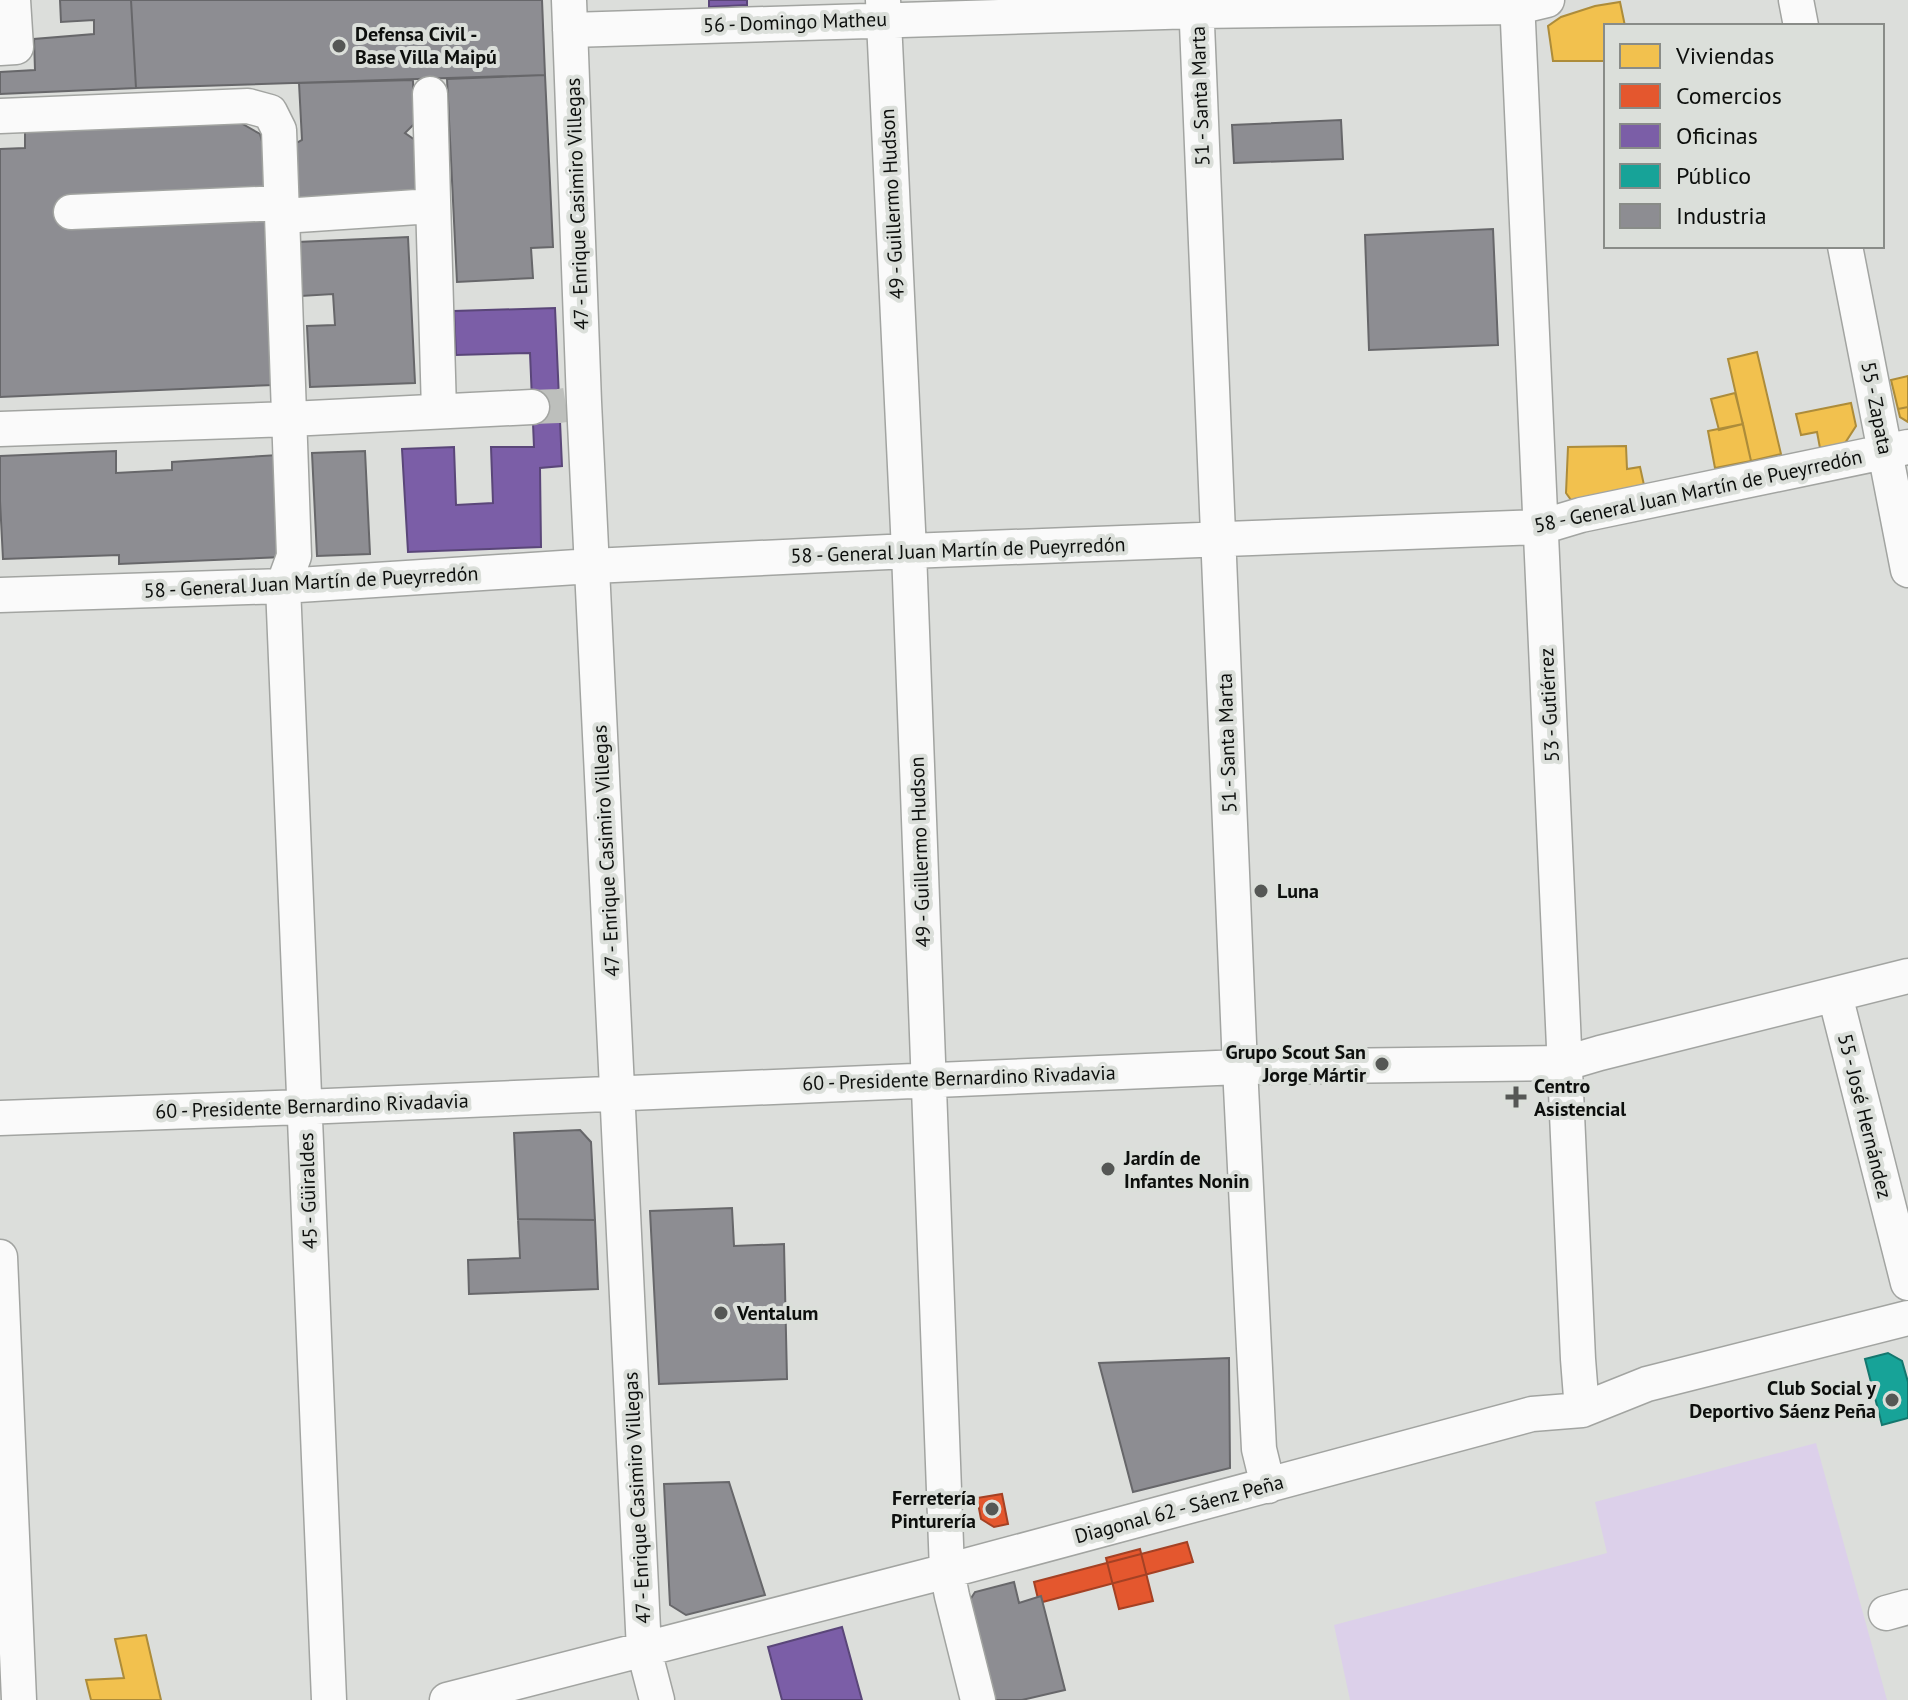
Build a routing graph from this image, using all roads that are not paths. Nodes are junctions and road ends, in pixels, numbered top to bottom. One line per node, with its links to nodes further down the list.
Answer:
1 (13, 0): 8 (street)
2 (1796, 0): 7 (street)
3 (1527, 2): 4 (street, 56 - Domingo Matheu); 20 (street, 53 - Gutiérrez)
4 (1196, 5): 5 (street, 56 - Domingo Matheu); 21 (street, 51 - Santa Marta)
5 (883, 10): 6 (street, 56 - Domingo Matheu); 22 (street, 49 - Guillermo Hudson)
6 (570, 15): 23 (street, 47 - Enrique Casimiro Villegas)
7 (1801, 24)
8 (0, 48)
9 (430, 94): 11 (street)
10 (0, 116): 12 (street, 45 - Güiraldes)
11 (432, 206): 12 (street); 16 (street)
12 (283, 209): 13 (street); 17 (street, 45 - Güiraldes)
13 (71, 212)
14 (1846, 248): 19 (street, 55 - Zapata)
15 (532, 407): 16 (street)
16 (439, 411): 17 (street)
17 (290, 419): 18 (street); 25 (street, 45 - Güiraldes)
18 (0, 429)
19 (1897, 449): 20 (street, 58 - General Juan Martín de Pueyrredón); 24 (street, 55 - Zapata)
20 (1541, 527): 21 (street, 58 - General Juan Martín de Pueyrredón); 29 (street, 53 - Gutiérrez)
21 (1219, 540): 22 (street, 58 - General Juan Martín de Pueyrredón); 30 (street, 51 - Santa Marta)
22 (909, 551): 23 (street, 58 - General Juan Martín de Pueyrredón); 31 (street, 49 - Guillermo Hudson)
23 (592, 566): 25 (street, 58 - General Juan Martín de Pueyrredón); 32 (street, 47 - Enrique Casimiro Villegas)
24 (1908, 570)
25 (283, 586): 26 (street, 58 - General Juan Martín de Pueyrredón); 33 (street, 45 - Güiraldes)
26 (0, 595)
27 (1908, 976): 28 (street, 60 - Presidente Bernardino Rivadavia)
28 (1835, 995): 29 (street, 60 - Presidente Bernardino Rivadavia); 36 (street, 55 - José Hernández)
29 (1566, 1063): 30 (street, 60 - Presidente Bernardino Rivadavia); 38 (street, 53 - Gutiérrez)
30 (1240, 1067): 31 (street, 60 - Presidente Bernardino Rivadavia); 39 (street, 51 - Santa Marta)
31 (928, 1079): 32 (street, 60 - Presidente Bernardino Rivadavia); 40 (street, 49 - Guillermo Hudson)
32 (618, 1093): 33 (street, 60 - Presidente Bernardino Rivadavia); 41 (street, 47 - Enrique Casimiro Villegas)
33 (304, 1107): 34 (street, 60 - Presidente Bernardino Rivadavia); 43 (street, 45 - Güiraldes)
34 (0, 1118)
35 (0, 1257): 42 (street)
36 (1908, 1283)
37 (1908, 1318): 38 (street, Diagonal 62 - Sáenz Peña)
38 (1582, 1410): 39 (street, Diagonal 62 - Sáenz Peña)
39 (1268, 1486): 40 (street, Diagonal 62 - Sáenz Peña)
40 (947, 1571): 41 (street, Diagonal 62 - Sáenz Peña); 46 (street, 49 - Guillermo Hudson)
41 (644, 1650): 44 (street, Diagonal 62 - Sáenz Peña); 45 (street, 47 - Enrique Casimiro Villegas)
42 (19, 1700)
43 (329, 1700)
44 (447, 1700)
45 (657, 1700)
46 (978, 1700)

